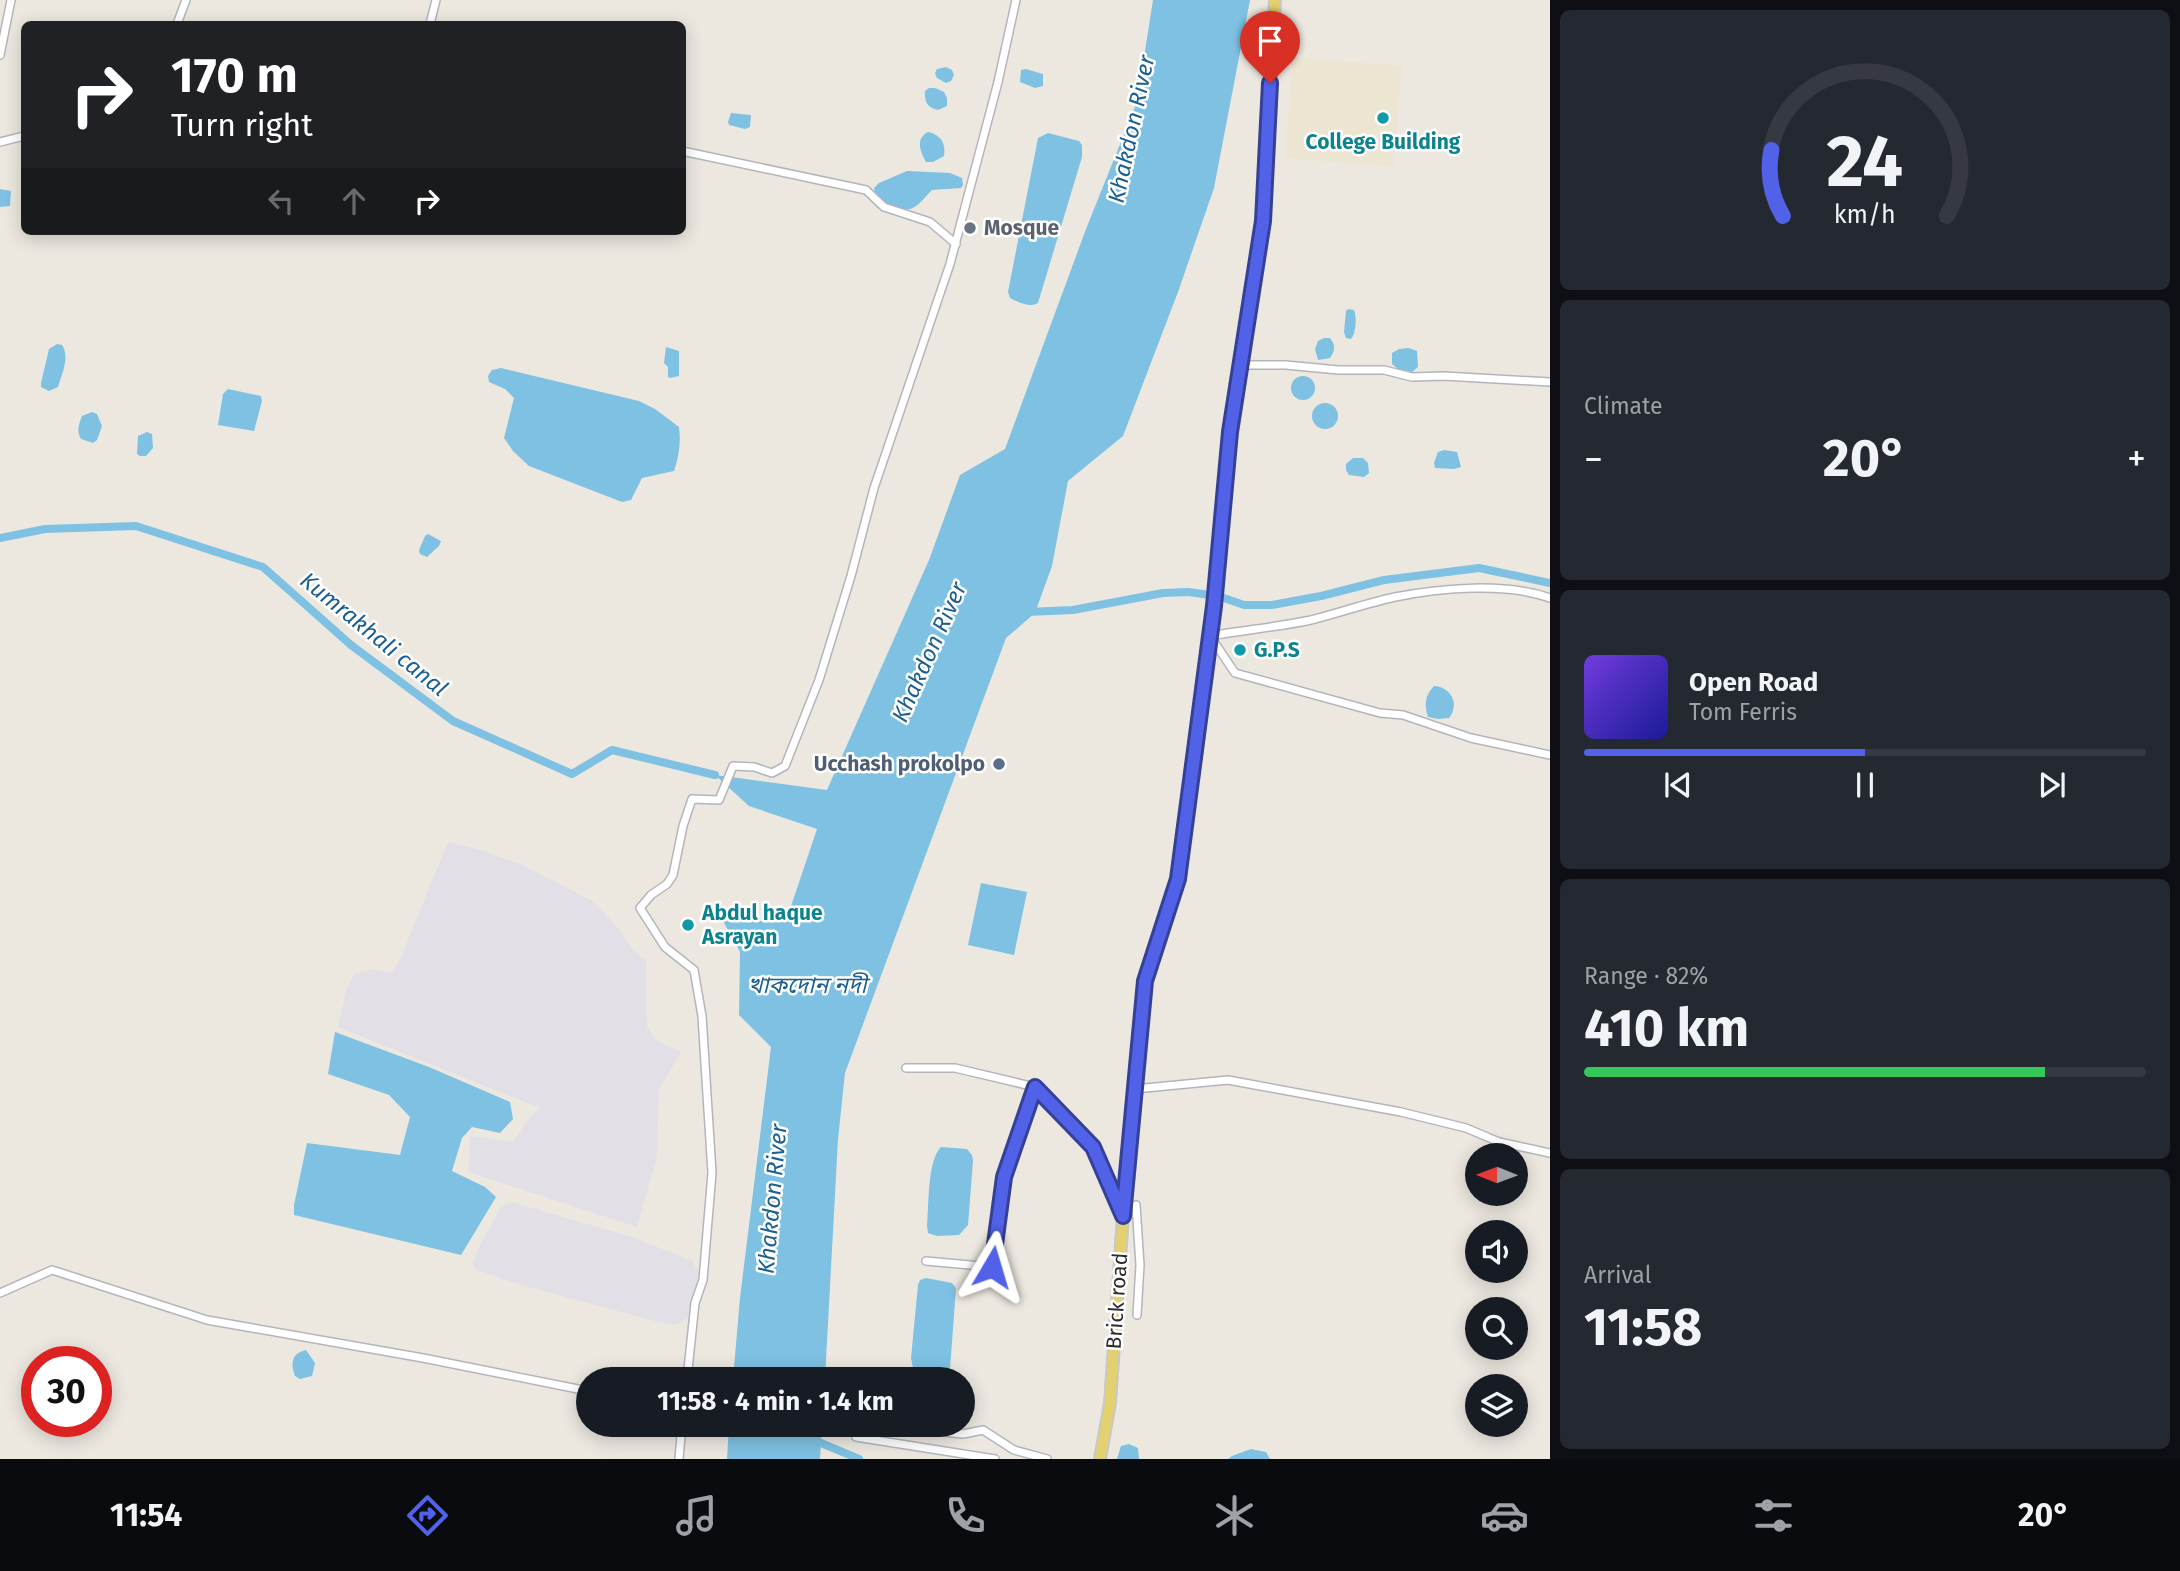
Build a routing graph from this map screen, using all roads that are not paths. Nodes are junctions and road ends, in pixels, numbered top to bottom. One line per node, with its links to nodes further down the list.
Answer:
1 (10, 0): 8 (street)
2 (186, 0): 6 (street)
3 (436, 0): 7 (street)
4 (1016, 0): 12 (street)
5 (1275, 0): 13 (main road, Brick road)
6 (178, 21)
7 (431, 21)
8 (0, 55)
9 (21, 137): 10 (street)
10 (0, 142)
11 (686, 152): 12 (street)
12 (956, 244): 29 (street)
13 (1240, 365): 14 (street); 16 (main road, Brick road)
14 (1550, 382)
15 (1550, 598): 16 (street)
16 (1210, 636): 17 (street); 20 (main road, Brick road)
17 (1550, 755)
18 (906, 1068): 19 (street)
19 (1035, 1087): 23 (street); 26 (street)
20 (1135, 1089): 21 (street); 23 (main road, Brick road)
21 (1550, 1153)
22 (1136, 1205): 25 (street)
23 (1123, 1216): 24 (main road, Brick road)
24 (1122, 1228): 25 (street); 37 (main road, Brick road)
25 (1138, 1228): 28 (street)
26 (926, 1261)
27 (0, 1293): 30 (street)
28 (1137, 1315)
29 (688, 1367)
30 (576, 1389)
31 (975, 1432): 36 (street)
32 (681, 1437): 34 (street)
33 (856, 1437): 35 (street)
34 (679, 1459)
35 (995, 1459)
36 (1047, 1459)
37 (1101, 1459)

